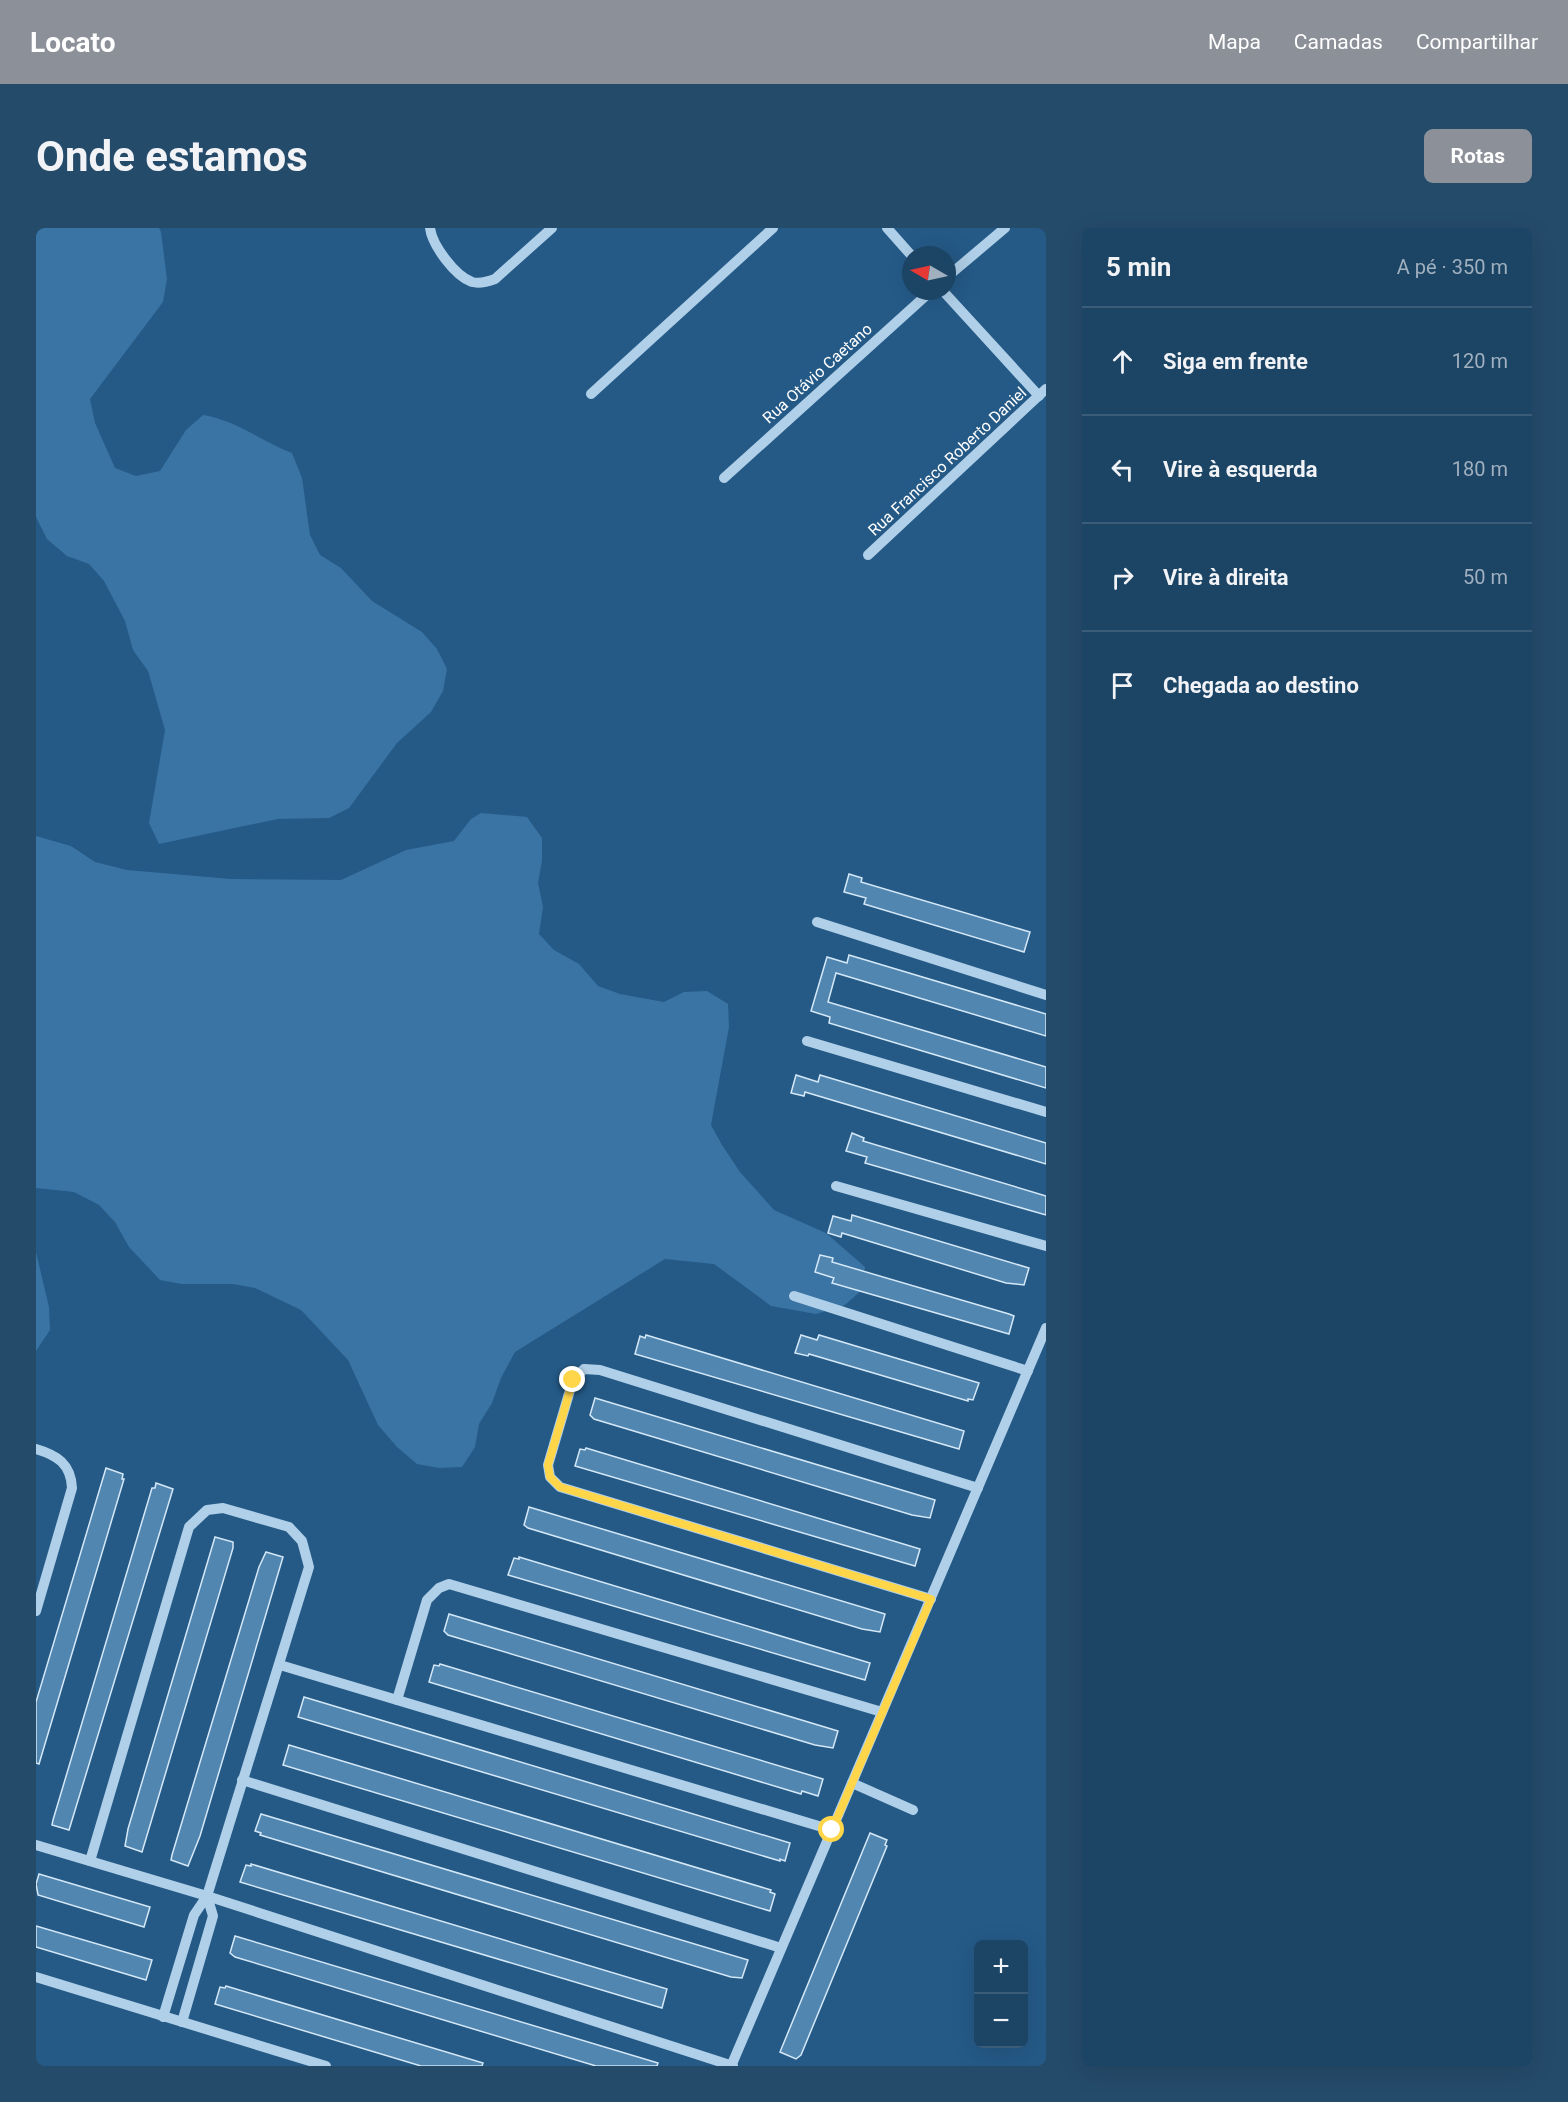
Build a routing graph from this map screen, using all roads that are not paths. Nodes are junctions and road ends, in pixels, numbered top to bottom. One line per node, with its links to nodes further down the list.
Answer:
1 (552, 228): 5 (street)
2 (773, 228): 11 (street)
3 (886, 228): 6 (street)
4 (1005, 228): 7 (street)
5 (431, 233)
6 (903, 246)
7 (956, 269)
8 (921, 300): 12 (street, Rua Otávio Caetano)
9 (952, 300): 10 (street)
10 (1042, 392): 13 (street, Rua Francisco Roberto Daniel)
11 (591, 394)
12 (724, 478)
13 (868, 555)
14 (817, 922): 15 (street)
15 (1046, 993)
16 (807, 1041): 17 (street)
17 (1046, 1112)
18 (836, 1186): 19 (street)
19 (1046, 1246)
20 (794, 1296): 22 (street)
21 (1046, 1328): 22 (street)
22 (1028, 1371): 24 (street)
23 (36, 1449): 26 (street)
24 (978, 1488): 25 (street); 25 (street)
25 (931, 1599): 29 (street)
26 (36, 1611)
27 (280, 1665): 28 (street); 30 (street); 35 (street)
28 (397, 1700): 29 (street); 33 (street)
29 (882, 1712): 31 (street)
30 (242, 1780): 36 (street); 37 (street)
31 (852, 1783): 32 (street); 33 (street)
32 (913, 1810)
33 (832, 1830): 37 (street)
34 (36, 1845): 35 (street)
35 (90, 1861): 36 (street)
36 (207, 1896): 39 (street); 40 (street); 41 (street)
37 (781, 1948): 41 (street)
38 (36, 1977): 39 (street)
39 (164, 2016): 40 (street)
40 (182, 2022): 42 (street)
41 (730, 2065)
42 (326, 2066)

